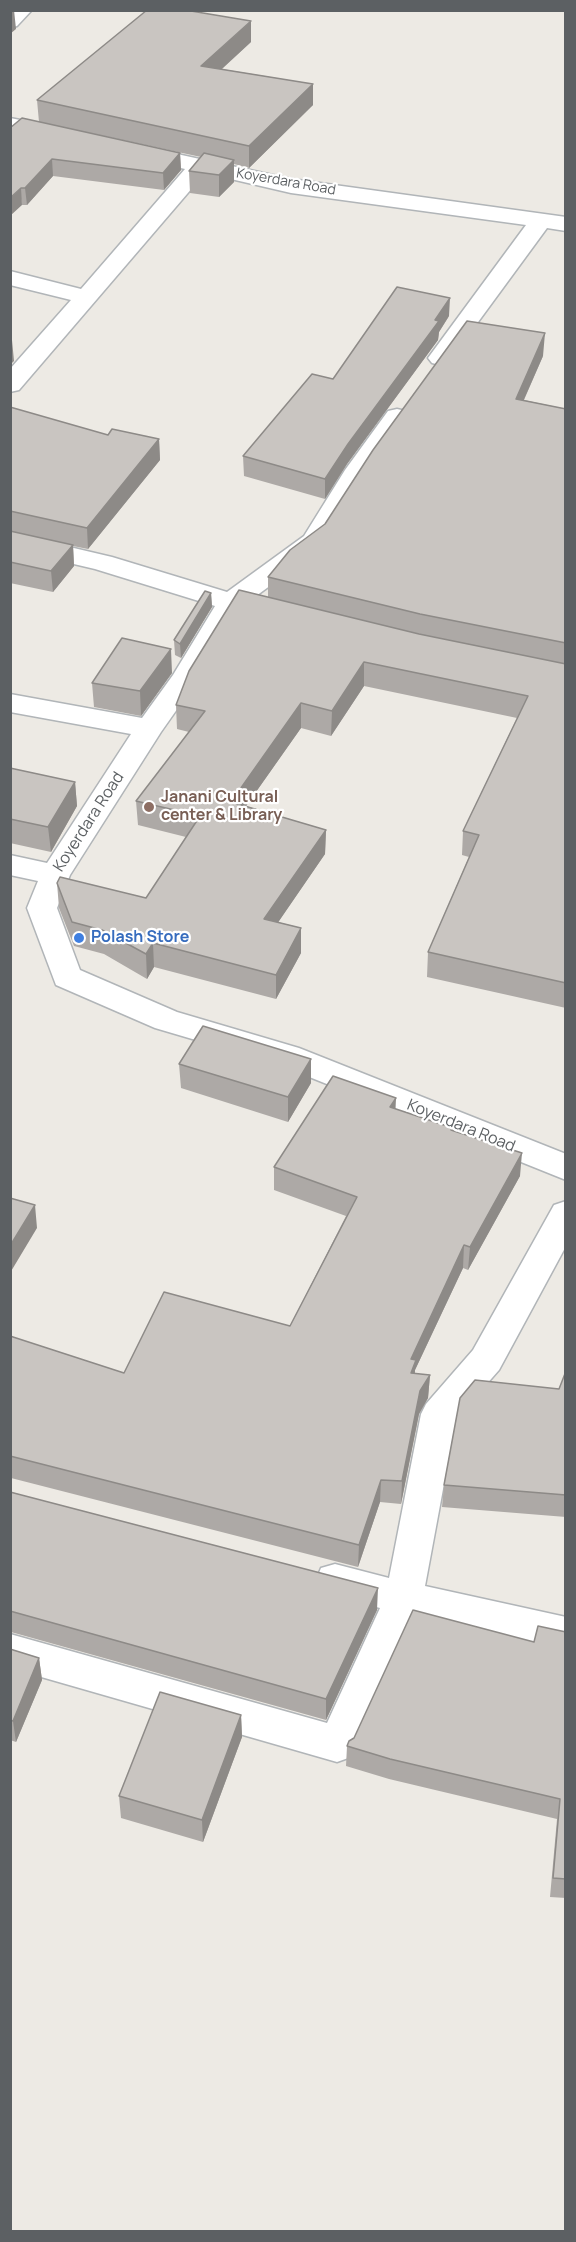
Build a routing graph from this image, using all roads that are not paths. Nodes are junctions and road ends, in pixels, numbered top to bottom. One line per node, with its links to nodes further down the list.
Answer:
1 (22, 10): 2 (street)
2 (10, 22)
3 (10, 124): 4 (street)
4 (77, 138)
5 (111, 146): 6 (street, Koyerdara Road)
6 (200, 165): 7 (street, Koyerdara Road); 10 (street)
7 (541, 220): 8 (street, Koyerdara Road); 13 (street)
8 (566, 224)
9 (10, 278): 10 (street)
10 (87, 297): 11 (street)
11 (10, 385)
12 (10, 541): 13 (street)
13 (231, 602): 14 (street); 16 (street, Koyerdara Road)
14 (264, 610)
15 (10, 703): 16 (street)
16 (149, 728): 18 (street, Koyerdara Road)
17 (10, 865): 18 (street)
18 (54, 875): 19 (street, Koyerdara Road)
19 (566, 1168)
20 (566, 1214): 22 (street)
21 (299, 1570): 22 (street)
22 (404, 1598): 23 (street); 24 (street)
23 (566, 1634)
24 (10, 1651)

